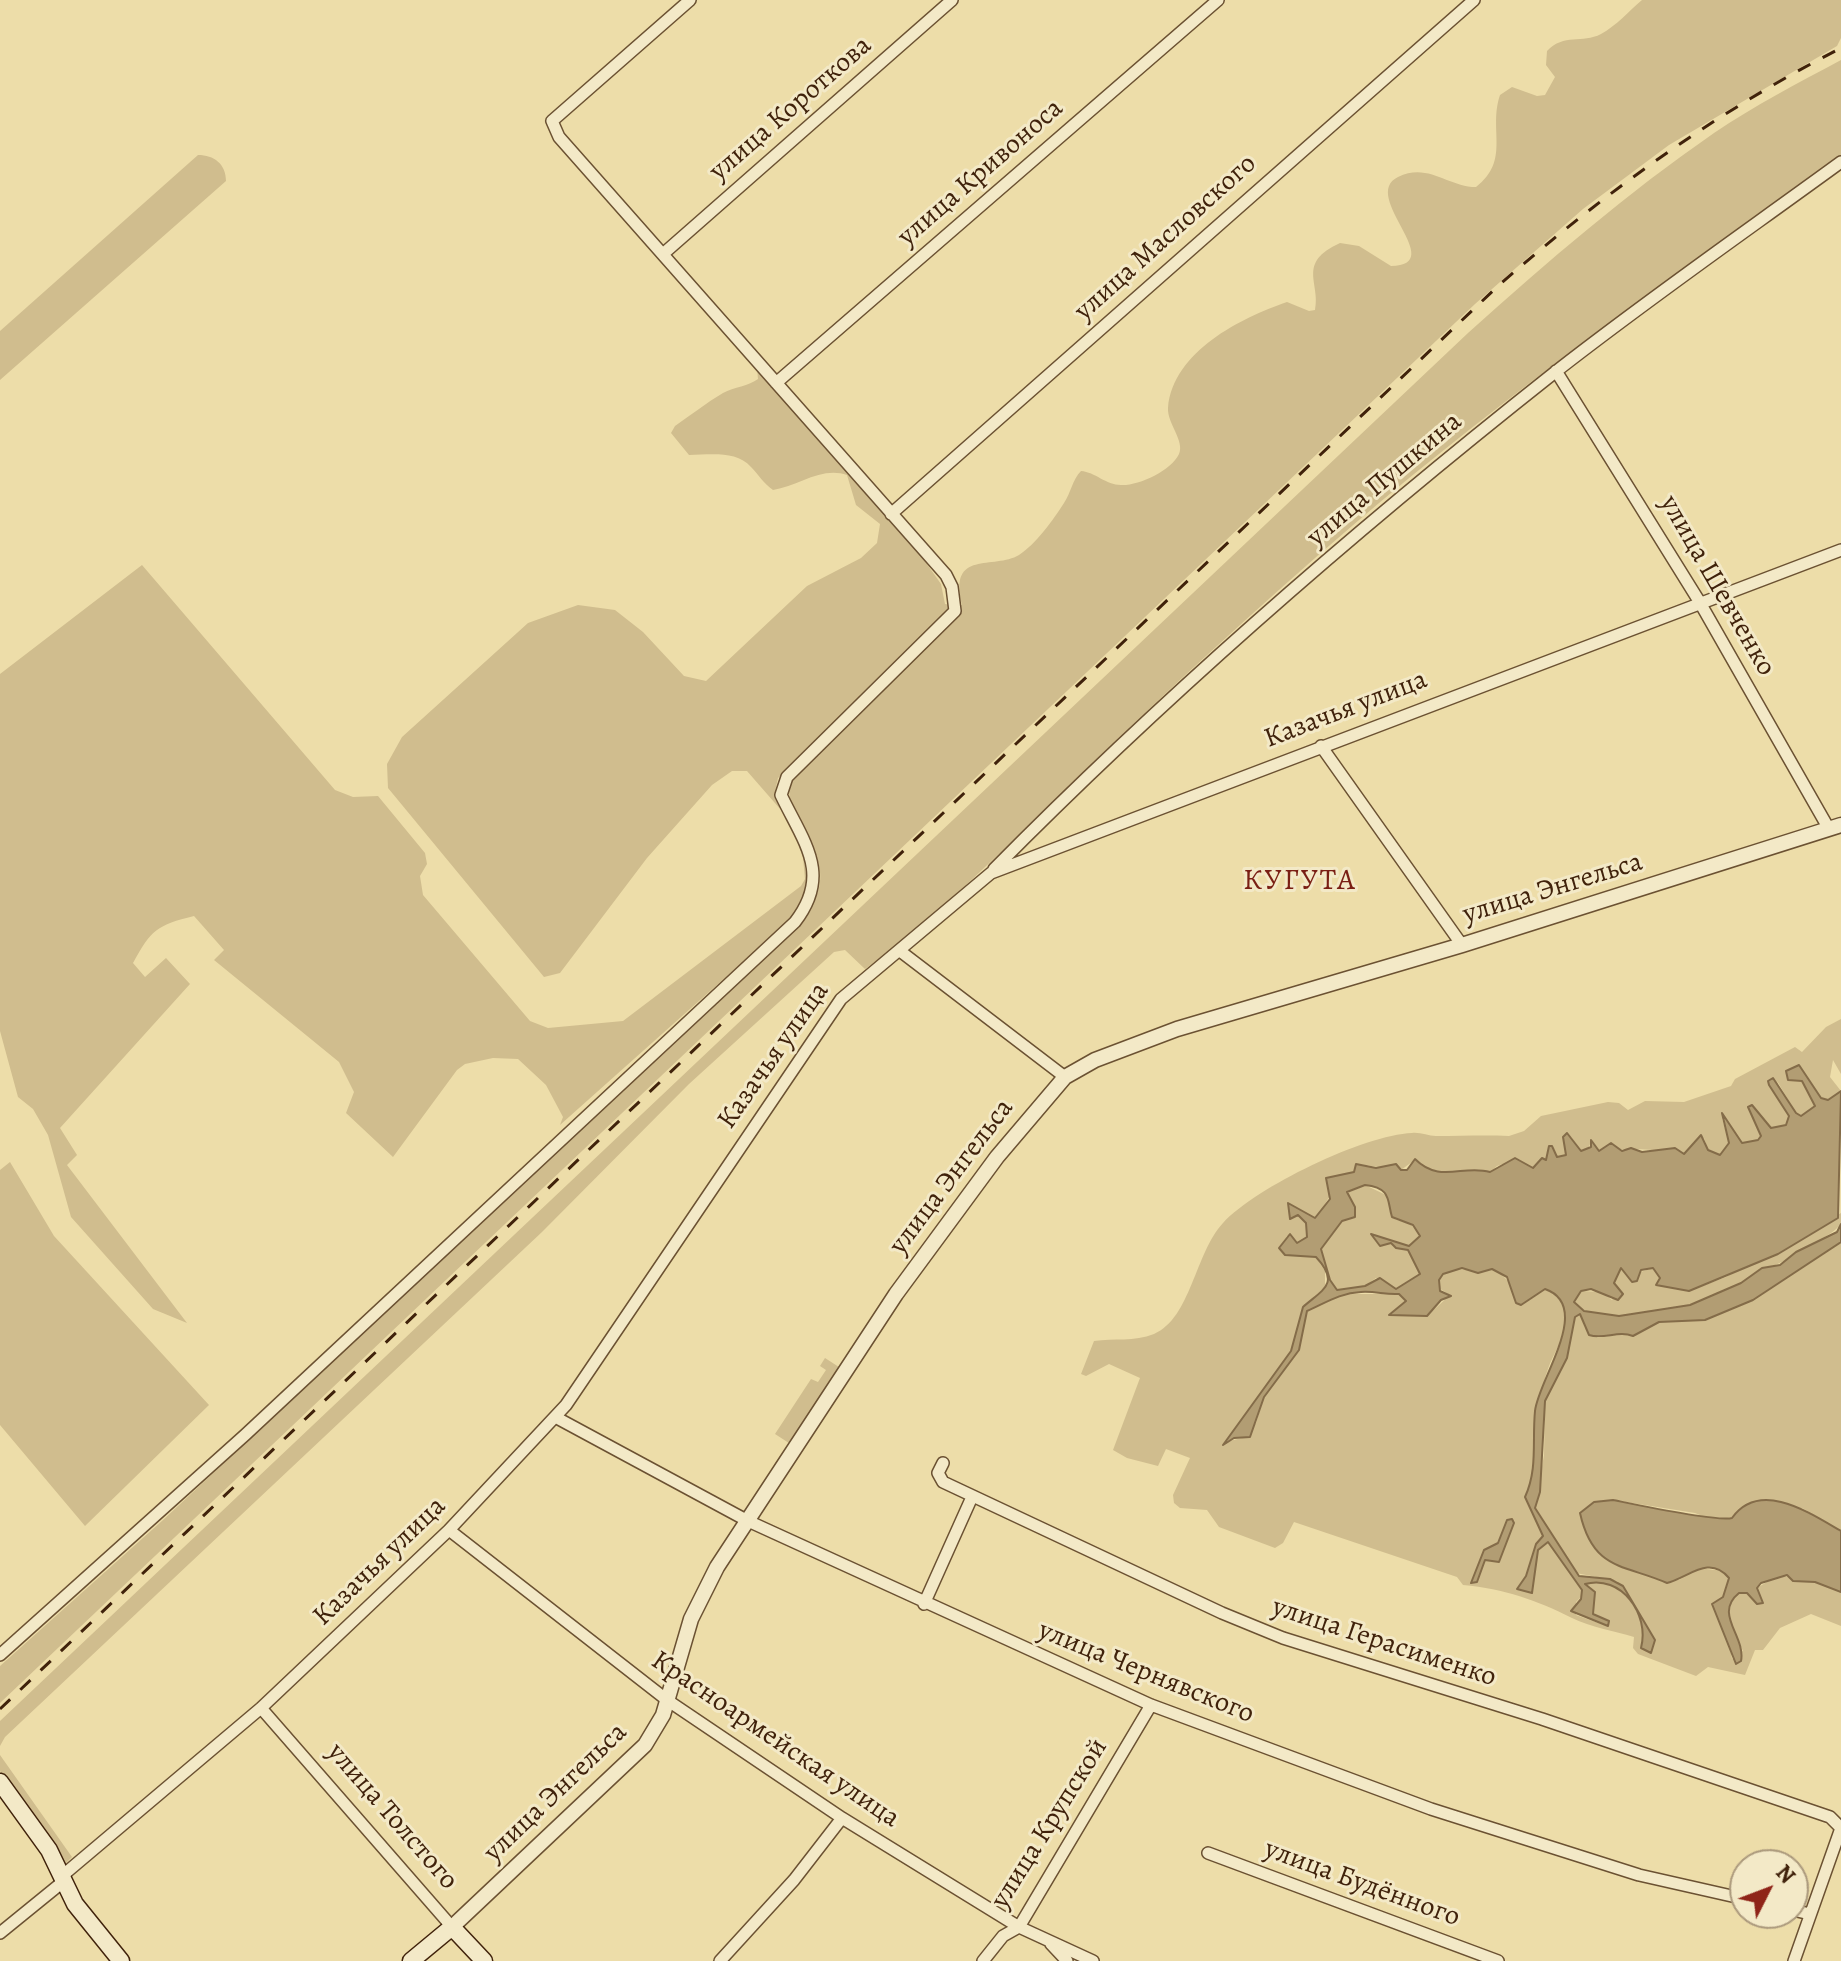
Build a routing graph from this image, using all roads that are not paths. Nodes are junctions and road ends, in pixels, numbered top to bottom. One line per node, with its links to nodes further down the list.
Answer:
1 (690, 0): 6 (street)
2 (952, 0): 6 (street, улица Короткова)
3 (1218, 0): 8 (street, улица Кривоноса)
4 (1474, 0): 9 (street, улица Масловского)
5 (1841, 162): 7 (street, улица Пушкина)
6 (663, 254): 8 (street)
7 (1556, 371): 11 (street, улица Шевченко); 14 (street, улица Пушкина)
8 (776, 383): 9 (street)
9 (891, 514): 24 (street)
10 (1841, 550): 11 (street, Казачья улица)
11 (1699, 601): 12 (street, Казачья улица); 13 (street, улица Шевченко)
12 (1321, 746): 14 (street, Казачья улица); 15 (street)
13 (1835, 827): 15 (street, улица Энгельса)
14 (991, 873): 16 (street, Казачья улица)
15 (1462, 945): 17 (street, улица Энгельса)
16 (900, 951): 17 (street); 18 (street, Казачья улица)
17 (1065, 1077): 21 (street, улица Энгельса)
18 (557, 1418): 21 (street, улица Чернявского); 22 (street, Казачья улица)
19 (943, 1463): 20 (street, улица Герасименко)
20 (972, 1497): 23 (street); 30 (street, улица Герасименко)
21 (748, 1521): 23 (street, улица Чернявского); 25 (street, улица Энгельса)
22 (449, 1530): 25 (street, Красноармейская улица); 27 (street, Казачья улица)
23 (924, 1604): 26 (street, улица Чернявского)
24 (0, 1655)
25 (667, 1700): 29 (street, Красноармейская улица); 35 (street, улица Энгельса)
26 (1151, 1705): 33 (street, улица Чернявского); 36 (street, улица Крупской)
27 (261, 1708): 32 (street, Казачья улица); 35 (street, улица Толстого)
28 (0, 1782): 32 (main road)
29 (842, 1818): 36 (street, Красноармейская улица); 42 (street)
30 (1841, 1828): 34 (street)
31 (1208, 1853): 46 (street, улица Будённого)
32 (63, 1878): 37 (street, Казачья улица); 39 (main road)
33 (1729, 1895)
34 (1810, 1914): 47 (street)
35 (452, 1927): 40 (main road, улица Энгельса); 41 (main road, улица Толстого)
36 (1019, 1927): 38 (street, Красноармейская улица); 43 (street, улица Крупской)
37 (0, 1933)
38 (1048, 1941): 44 (street); 45 (street, Красноармейская улица)
39 (121, 1961)
40 (411, 1961)
41 (484, 1961)
42 (720, 1961)
43 (983, 1961)
44 (1067, 1961)
45 (1093, 1961)
46 (1498, 1961)
47 (1794, 1961)

